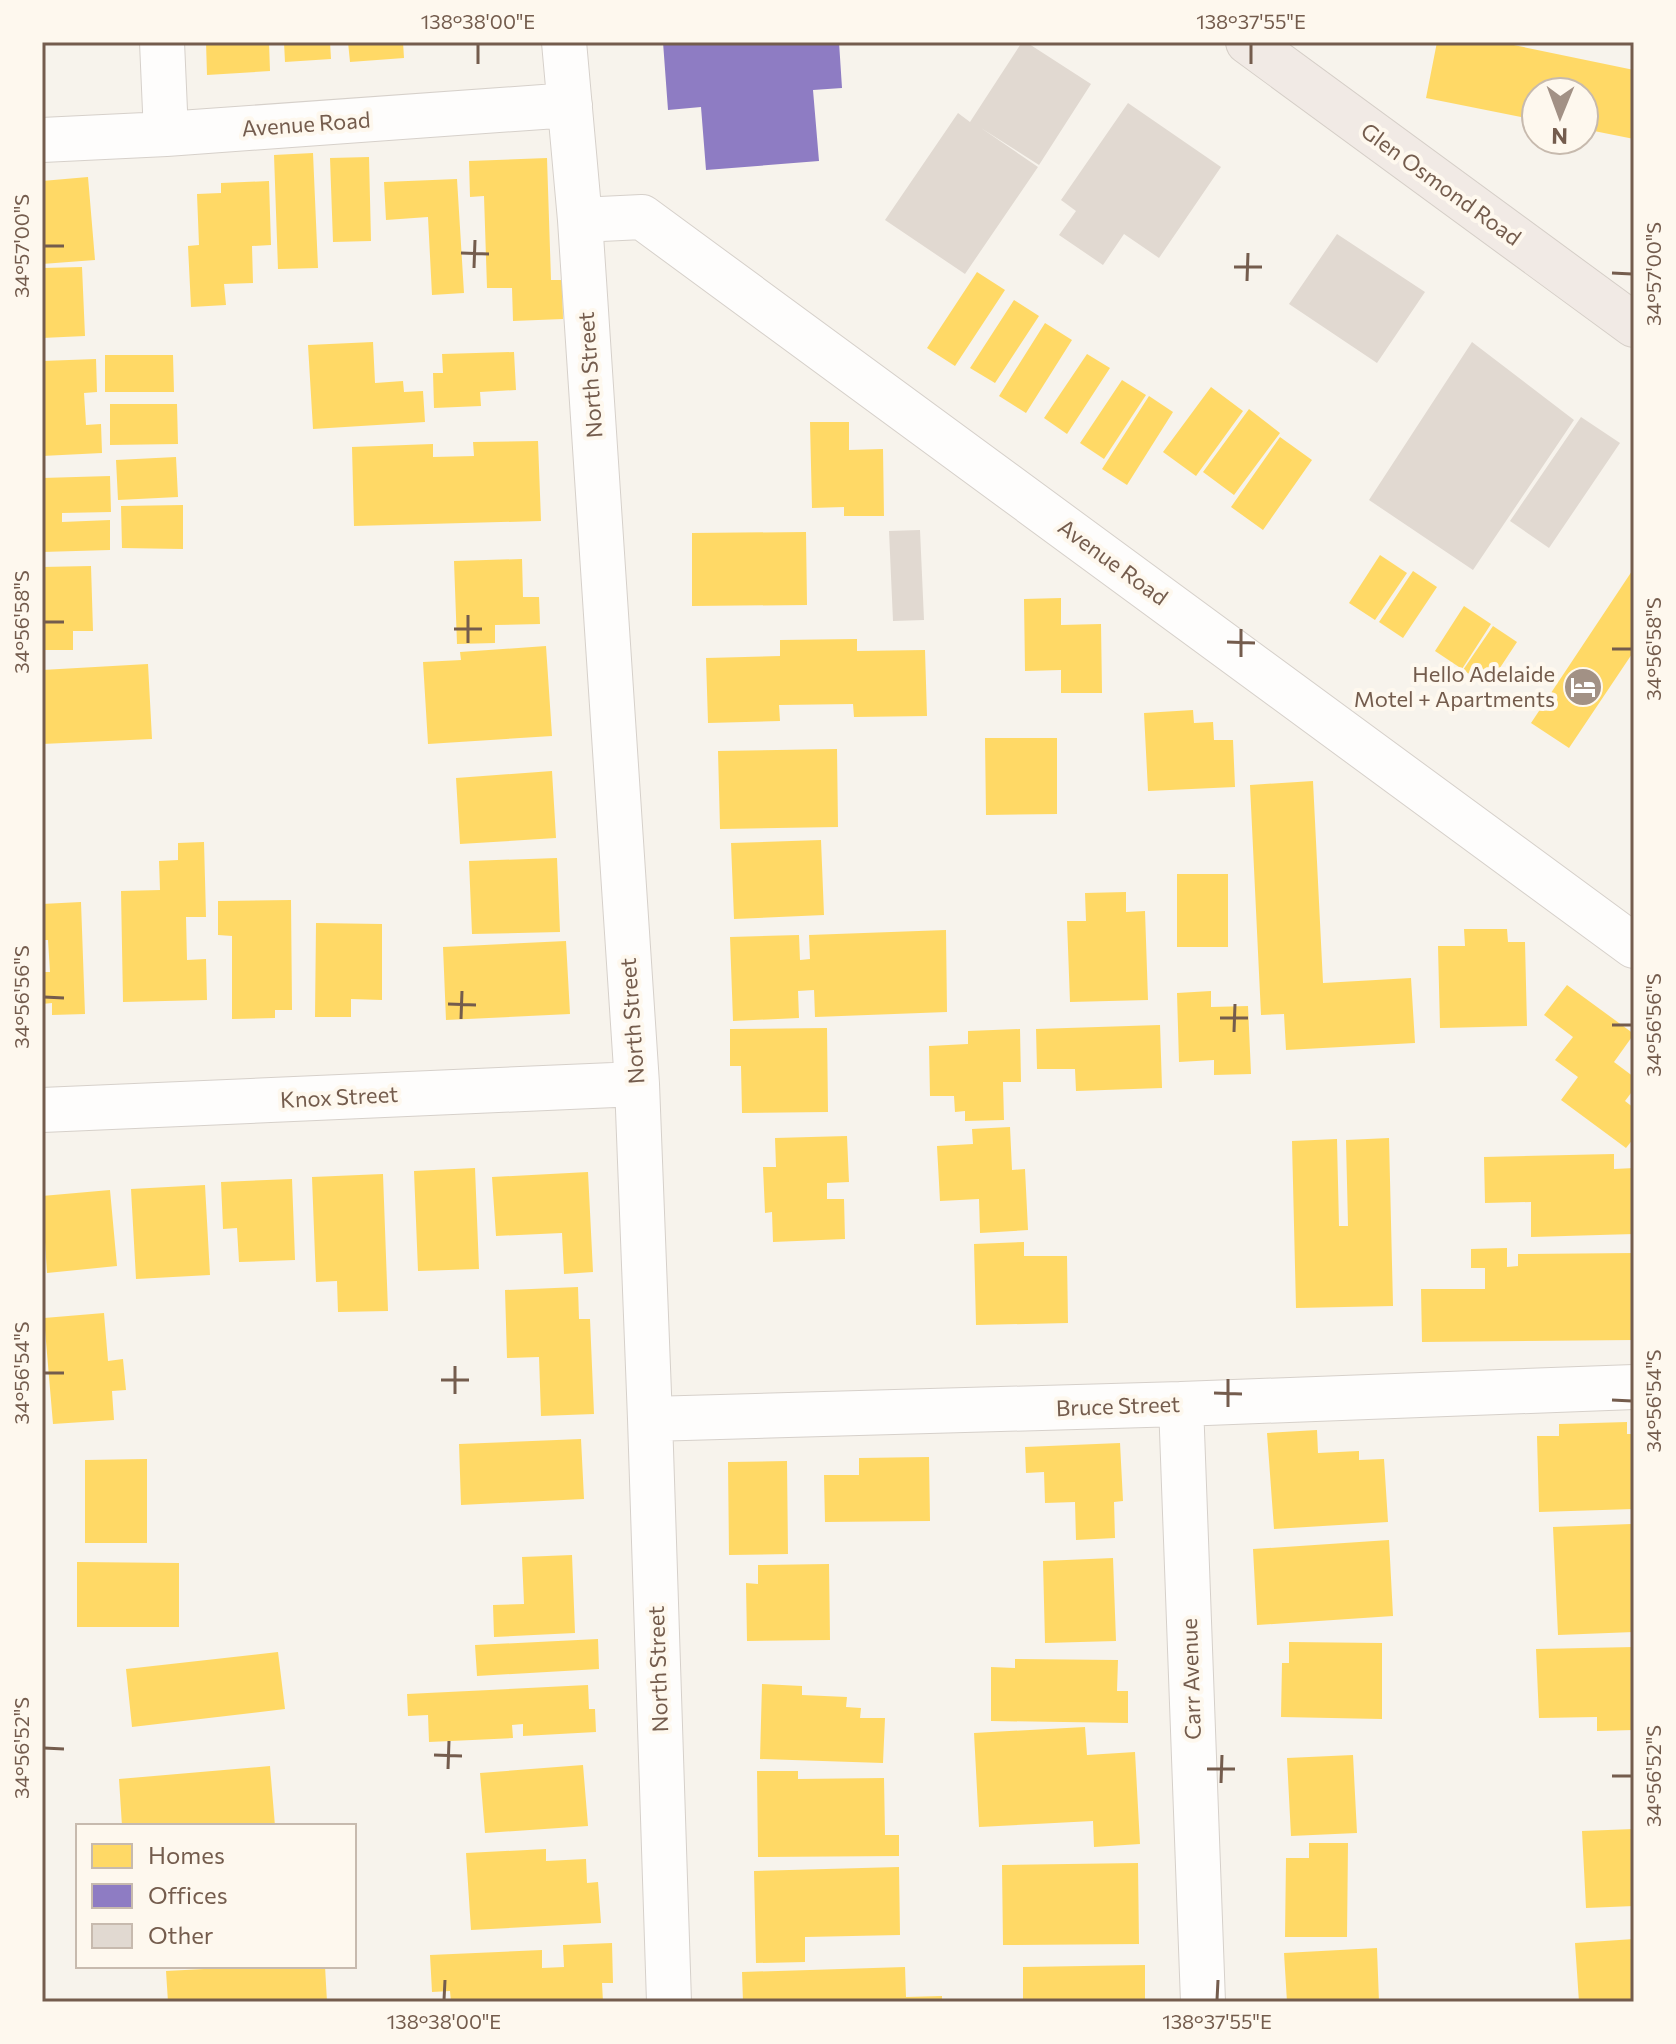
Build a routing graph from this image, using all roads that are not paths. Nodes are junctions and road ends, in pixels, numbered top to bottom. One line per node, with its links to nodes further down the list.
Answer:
1 (162, 42): 5 (street)
2 (564, 42): 4 (street, North Street)
3 (1248, 42): 8 (highway, Glen Osmond Road)
4 (570, 105): 5 (street, Avenue Road); 7 (street, North Street)
5 (166, 134): 6 (street, Avenue Road)
6 (42, 140)
7 (580, 220): 9 (street, Avenue Road); 10 (street, North Street)
8 (1634, 325)
9 (1634, 946)
10 (637, 1084): 11 (street, Knox Street); 14 (street, North Street)
11 (42, 1110)
12 (1634, 1387): 13 (street, Bruce Street)
13 (1181, 1404): 14 (street, Bruce Street); 16 (street, Carr Avenue)
14 (650, 1419): 15 (street, North Street)
15 (669, 2002)
16 (1203, 2002)

